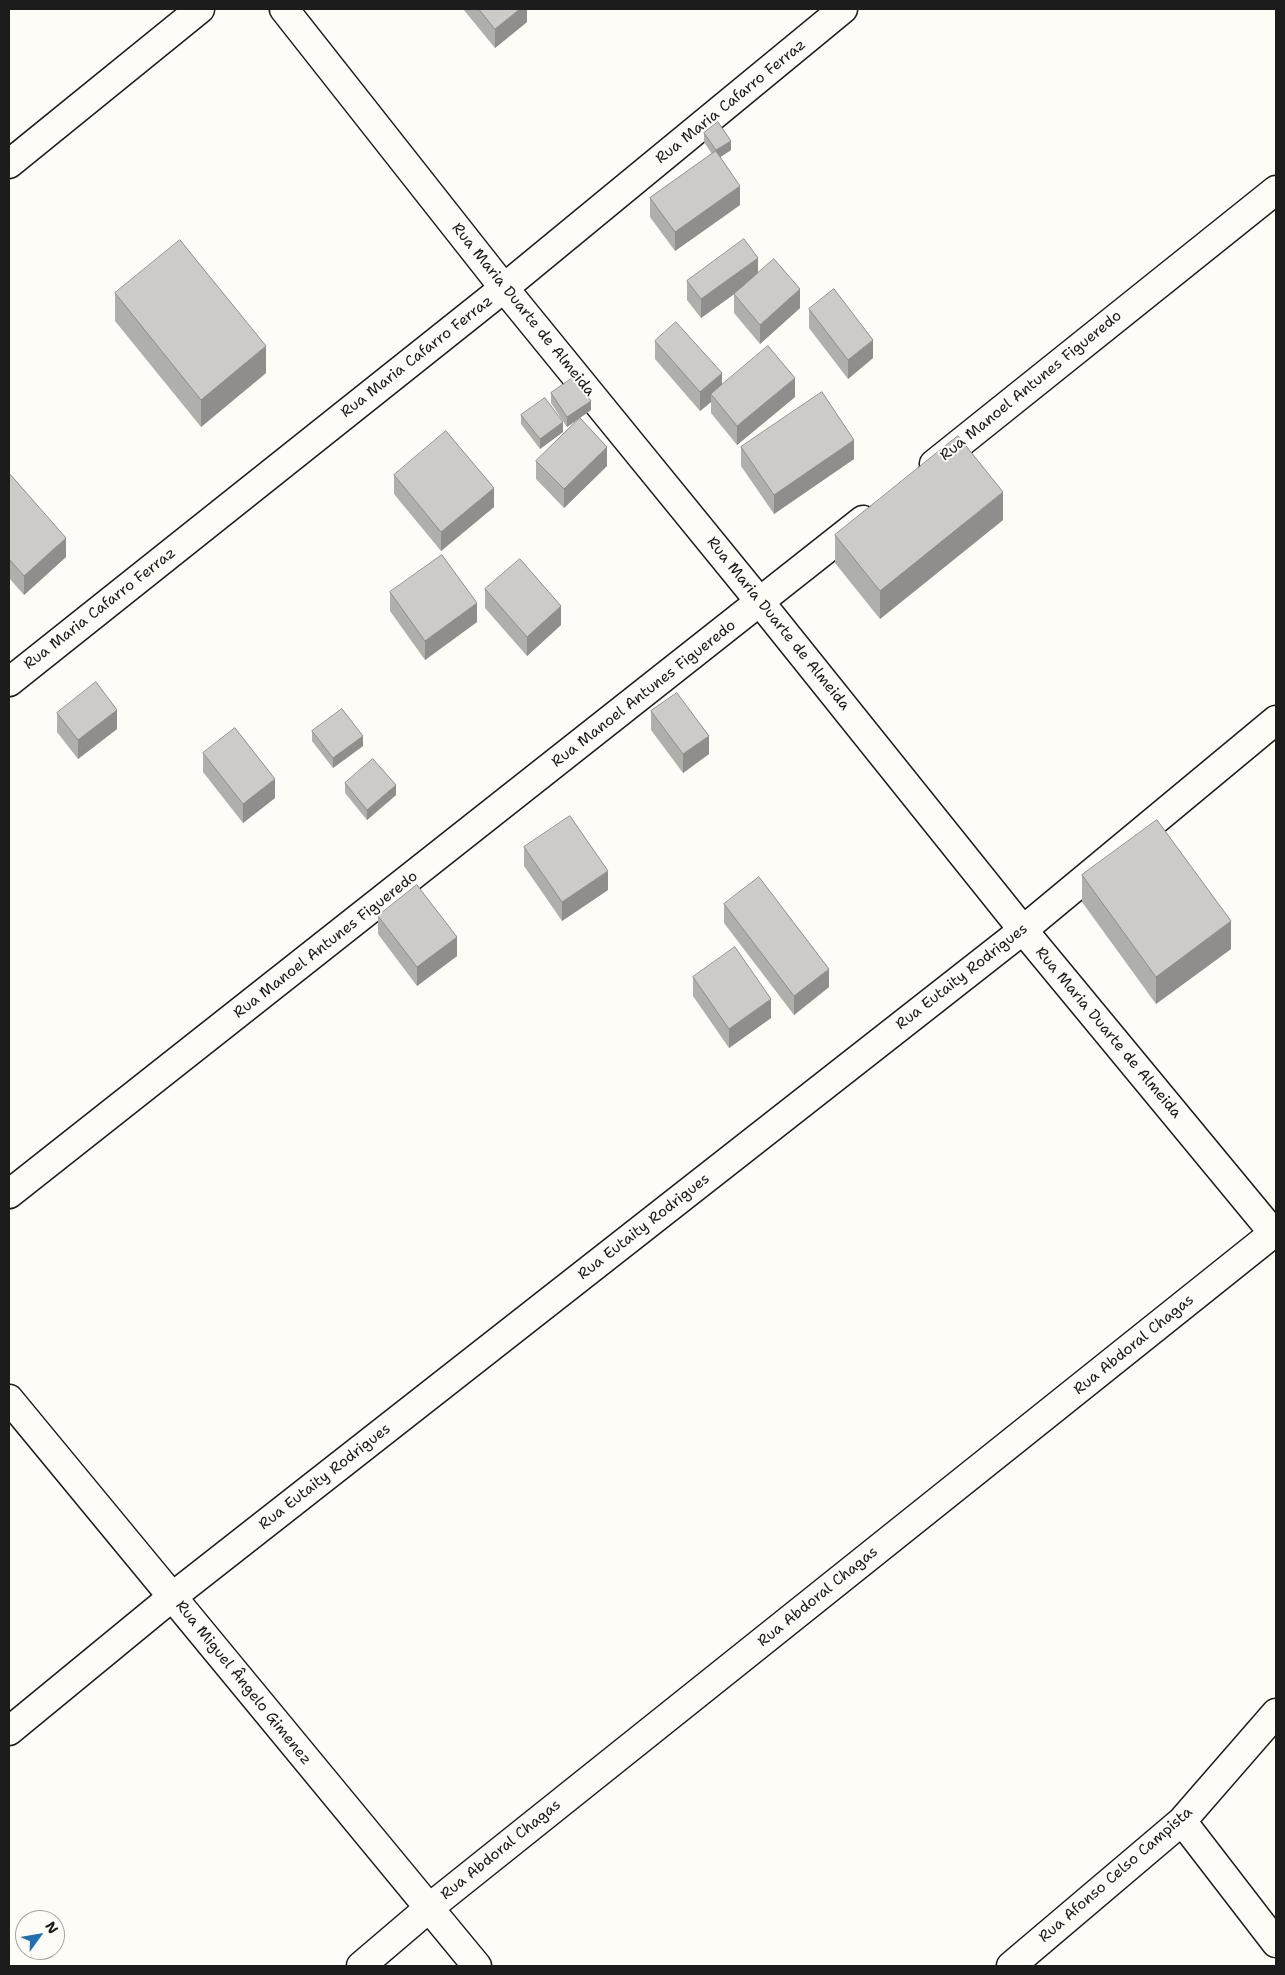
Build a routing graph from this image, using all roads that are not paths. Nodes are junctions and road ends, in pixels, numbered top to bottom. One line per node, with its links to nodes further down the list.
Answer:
1 (200, 9): 4 (street)
2 (284, 9): 6 (street, Rua Maria Duarte de Almeida)
3 (844, 9): 6 (street, Rua Maria Cafarro Ferraz)
4 (9, 164)
5 (1276, 190): 7 (street, Rua Manoel Antunes Figueredo)
6 (504, 288): 9 (street, Rua Maria Duarte de Almeida); 10 (street, Rua Maria Cafarro Ferraz)
7 (914, 479)
8 (884, 504): 9 (street, Rua Manoel Antunes Figueredo)
9 (760, 602): 12 (street, Rua Maria Duarte de Almeida); 13 (street, Rua Manoel Antunes Figueredo)
10 (9, 682)
11 (1276, 720): 12 (street, Rua Eutaity Rodrigues)
12 (1023, 930): 14 (street, Rua Maria Duarte de Almeida); 16 (street, Rua Eutaity Rodrigues)
13 (9, 1194)
14 (1275, 1233): 20 (street, Rua Abdoral Chagas)
15 (9, 1399): 16 (street, Rua Miguel Ângelo Gimenez)
16 (172, 1597): 18 (street, Rua Eutaity Rodrigues); 20 (street, Rua Miguel Ângelo Gimenez)
17 (1276, 1713): 19 (street, Rua Afonso Celso Campista)
18 (9, 1731)
19 (1182, 1821): 21 (street); 24 (street, Rua Afonso Celso Campista)
20 (429, 1908): 22 (street, Rua Abdoral Chagas); 23 (street, Rua Miguel Ângelo Gimenez)
21 (1276, 1944)
22 (361, 1966)
23 (477, 1966)
24 (1011, 1966)

